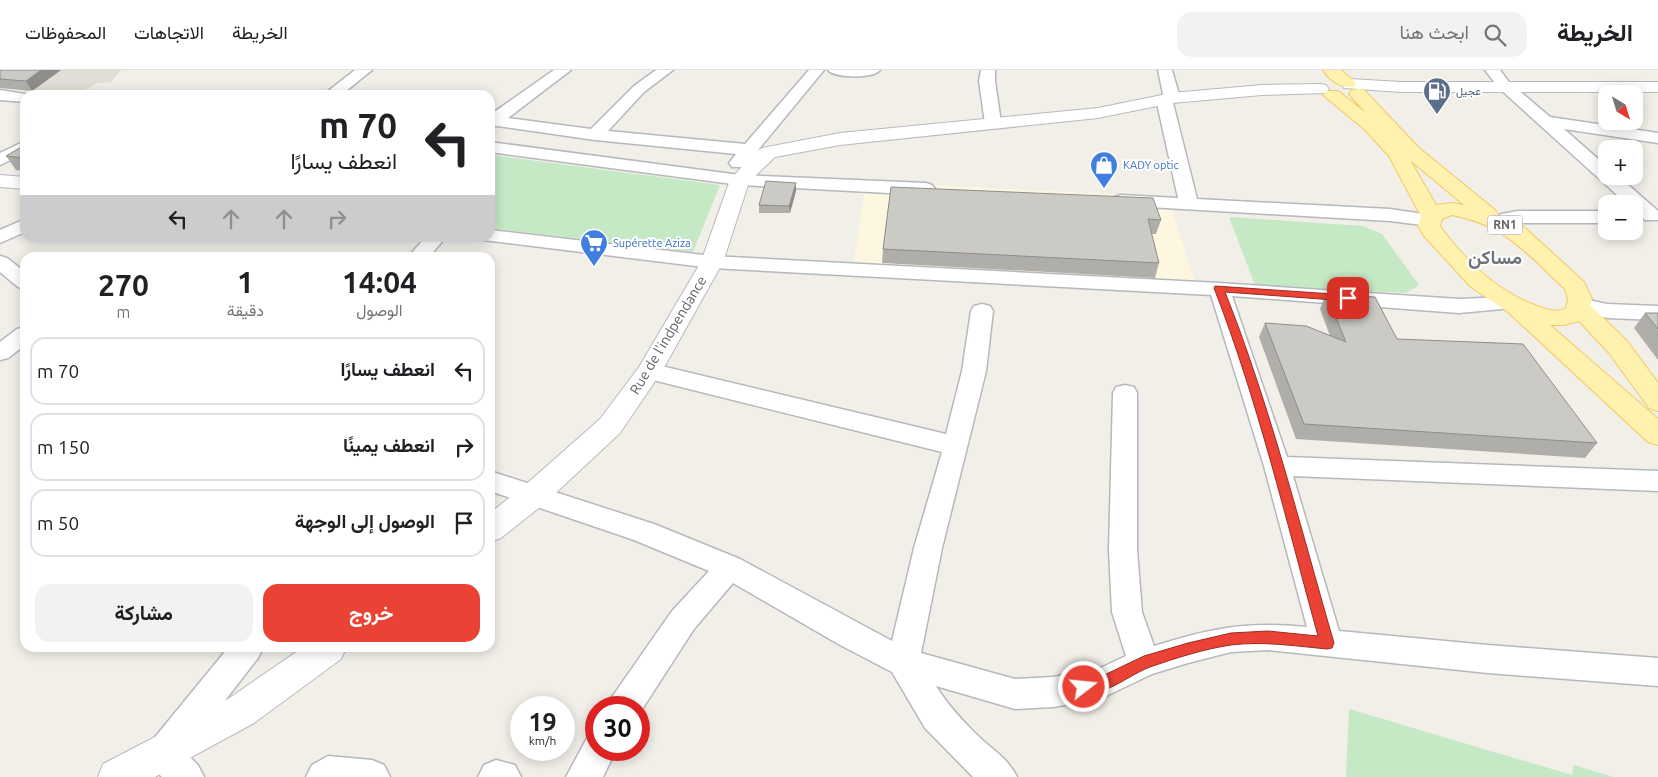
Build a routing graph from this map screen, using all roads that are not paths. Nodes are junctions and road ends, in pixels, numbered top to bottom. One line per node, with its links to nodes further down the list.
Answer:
1 (365, 70): 14 (street)
2 (564, 70): 18 (street)
3 (666, 70): 22 (street)
4 (817, 70): 26 (street)
5 (835, 70): 6 (street)
6 (873, 70)
7 (988, 70): 21 (street)
8 (1165, 70): 17 (street)
9 (1492, 70): 11 (street)
10 (1322, 81): 13 (main road, RN1); 13 (main road); 17 (street); 38 (main road)
11 (1504, 85): 12 (street); 13 (street); 20 (street)
12 (1658, 87)
13 (1354, 88): 39 (main road, RN1)
14 (338, 90)
15 (0, 95): 16 (street)
16 (20, 97)
17 (1168, 99): 21 (street); 35 (street)
18 (495, 117)
19 (495, 121): 22 (street)
20 (1544, 121): 23 (street); 28 (street)
21 (993, 123): 29 (street)
22 (596, 135): 26 (street)
23 (1658, 138)
24 (495, 148): 29 (street)
25 (20, 149): 27 (street)
26 (749, 150): 29 (street)
27 (0, 160)
28 (1598, 168)
29 (732, 179): 33 (street); 46 (street, Rue de l'indpendance)
30 (0, 181): 31 (street)
31 (20, 183)
32 (1616, 185): 37 (street)
33 (945, 191)
34 (1101, 199): 35 (street)
35 (1189, 204): 38 (street)
36 (1598, 216): 39 (street)
37 (1648, 216)
38 (1431, 218): 39 (main road, RN1); 49 (main road)
39 (1497, 220): 50 (main road, RN1)
40 (20, 228): 42 (street)
41 (495, 237): 46 (street)
42 (0, 238)
43 (431, 242): 44 (street)
44 (422, 252)
45 (0, 262): 47 (street)
46 (712, 262): 48 (street); 55 (street, Rue de l'indpendance)
47 (20, 279)
48 (1219, 288): 49 (street); 60 (street)
49 (1511, 305): 50 (main road); 58 (main road)
50 (1579, 306): 52 (street); 57 (main road, RN1)
51 (982, 311): 59 (street)
52 (1658, 313)
53 (20, 338): 54 (street)
54 (0, 353)
55 (649, 371): 59 (street); 63 (street, Rue de l'indpendance)
56 (1125, 393): 70 (street)
57 (1658, 402)
58 (1658, 435)
59 (956, 446): 69 (street)
60 (1277, 466): 61 (street); 66 (street)
61 (1658, 481)
62 (495, 483): 63 (street)
63 (534, 495): 64 (street, Rue de l'indpendance); 65 (street)
64 (495, 526)
65 (730, 568): 69 (street); 72 (street)
66 (1327, 643): 70 (street); 71 (street)
67 (245, 652): 74 (street)
68 (323, 652): 74 (street)
69 (903, 662): 70 (street); 81 (street)
70 (1144, 663)
71 (1658, 672)
72 (632, 696)
73 (593, 761): 80 (street)
74 (175, 765): 75 (street)
75 (116, 777)
76 (324, 777): 77 (street)
77 (372, 777)
78 (496, 777): 79 (street)
79 (503, 777)
80 (584, 777)
81 (999, 777)

